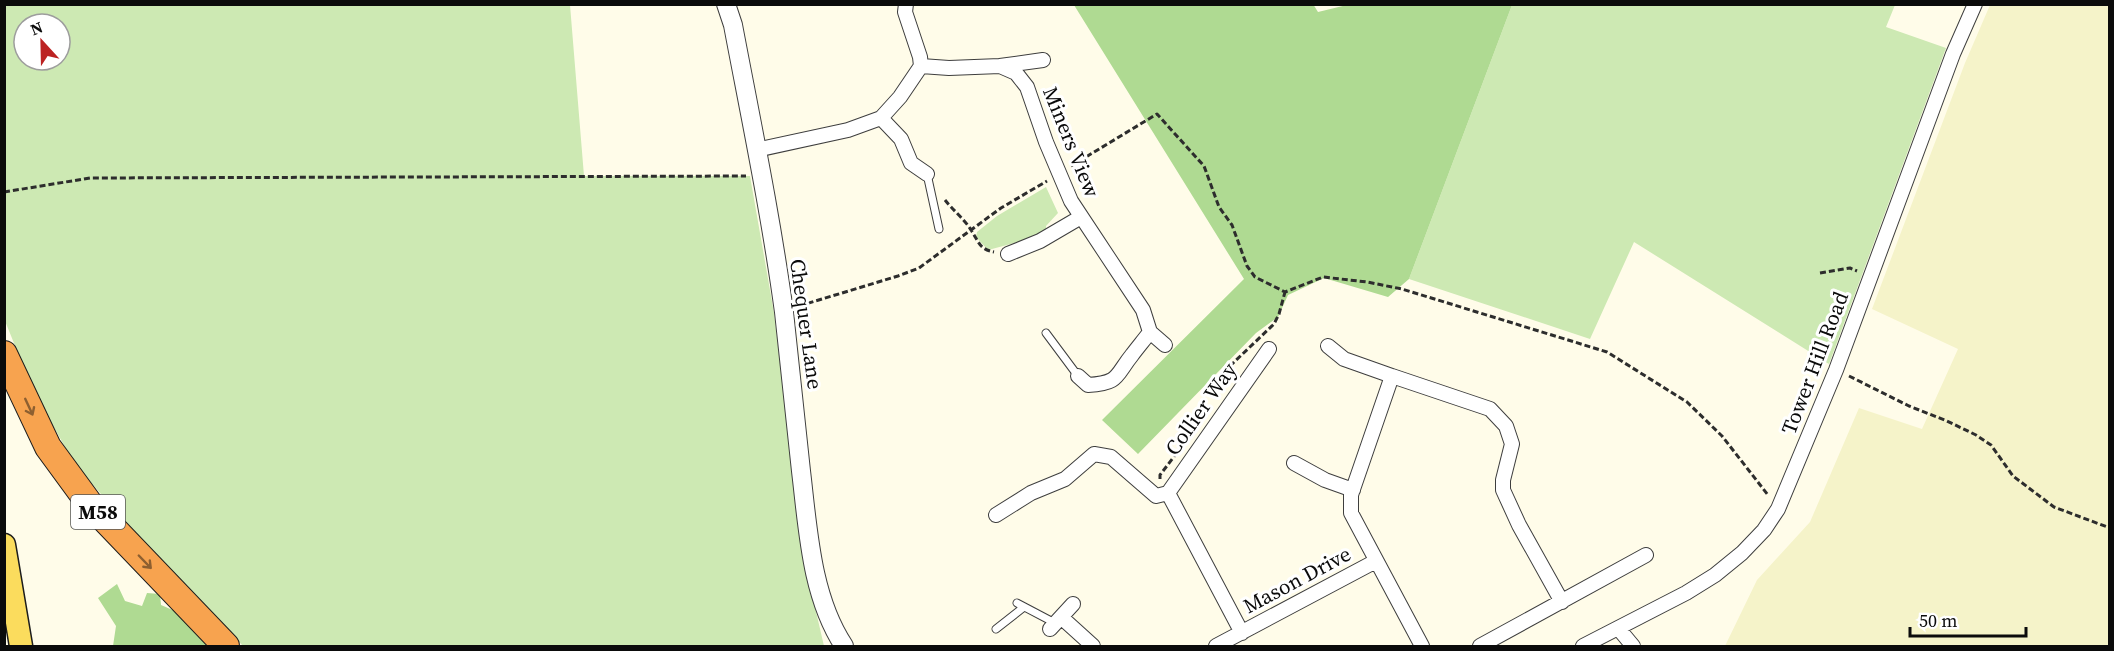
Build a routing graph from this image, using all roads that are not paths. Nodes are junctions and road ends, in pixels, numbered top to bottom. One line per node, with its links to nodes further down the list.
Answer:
1 (726, 4): 8 (street, Chequer Lane)
2 (906, 4): 5 (street)
3 (1975, 4): 33 (street, Tower Hill Road)
4 (1043, 60): 6 (street)
5 (921, 66): 6 (street); 7 (street)
6 (1000, 66): 10 (street, Miners View)
7 (881, 118): 8 (street); 9 (street)
8 (756, 150): 38 (street, Chequer Lane)
9 (928, 177): 11 (lane)
10 (1081, 218): 12 (street, Miners View); 13 (street, Miners View)
11 (939, 229)
12 (1008, 254)
13 (1150, 332): 15 (street); 19 (street)
14 (1046, 333): 19 (lane)
15 (1164, 345)
16 (1328, 346): 20 (street)
17 (1269, 349): 23 (street, Collier Way)
18 (4, 354): 37 (highway, M58, one-way to 37)
19 (1078, 376)
20 (1392, 376): 22 (street); 28 (street)
21 (1294, 464): 22 (street)
22 (1353, 490): 27 (street)
23 (1168, 493): 24 (street); 35 (street)
24 (996, 515)
25 (4, 545): 36 (main road)
26 (1646, 555): 28 (street)
27 (1376, 561): 35 (street, Mason Drive); 41 (street, Mason Drive)
28 (1562, 602): 42 (street)
29 (1017, 603): 31 (lane)
30 (1073, 604): 32 (street)
31 (1024, 607): 32 (lane); 34 (lane)
32 (1056, 623): 39 (street)
33 (1618, 628): 43 (street, Tower Hill Road); 44 (street)
34 (996, 629)
35 (1242, 633): 40 (street, Mason Drive)
36 (21, 646)
37 (226, 646)
38 (844, 646)
39 (1093, 646)
40 (1216, 646)
41 (1422, 646)
42 (1479, 646)
43 (1583, 646)
44 (1633, 646)

